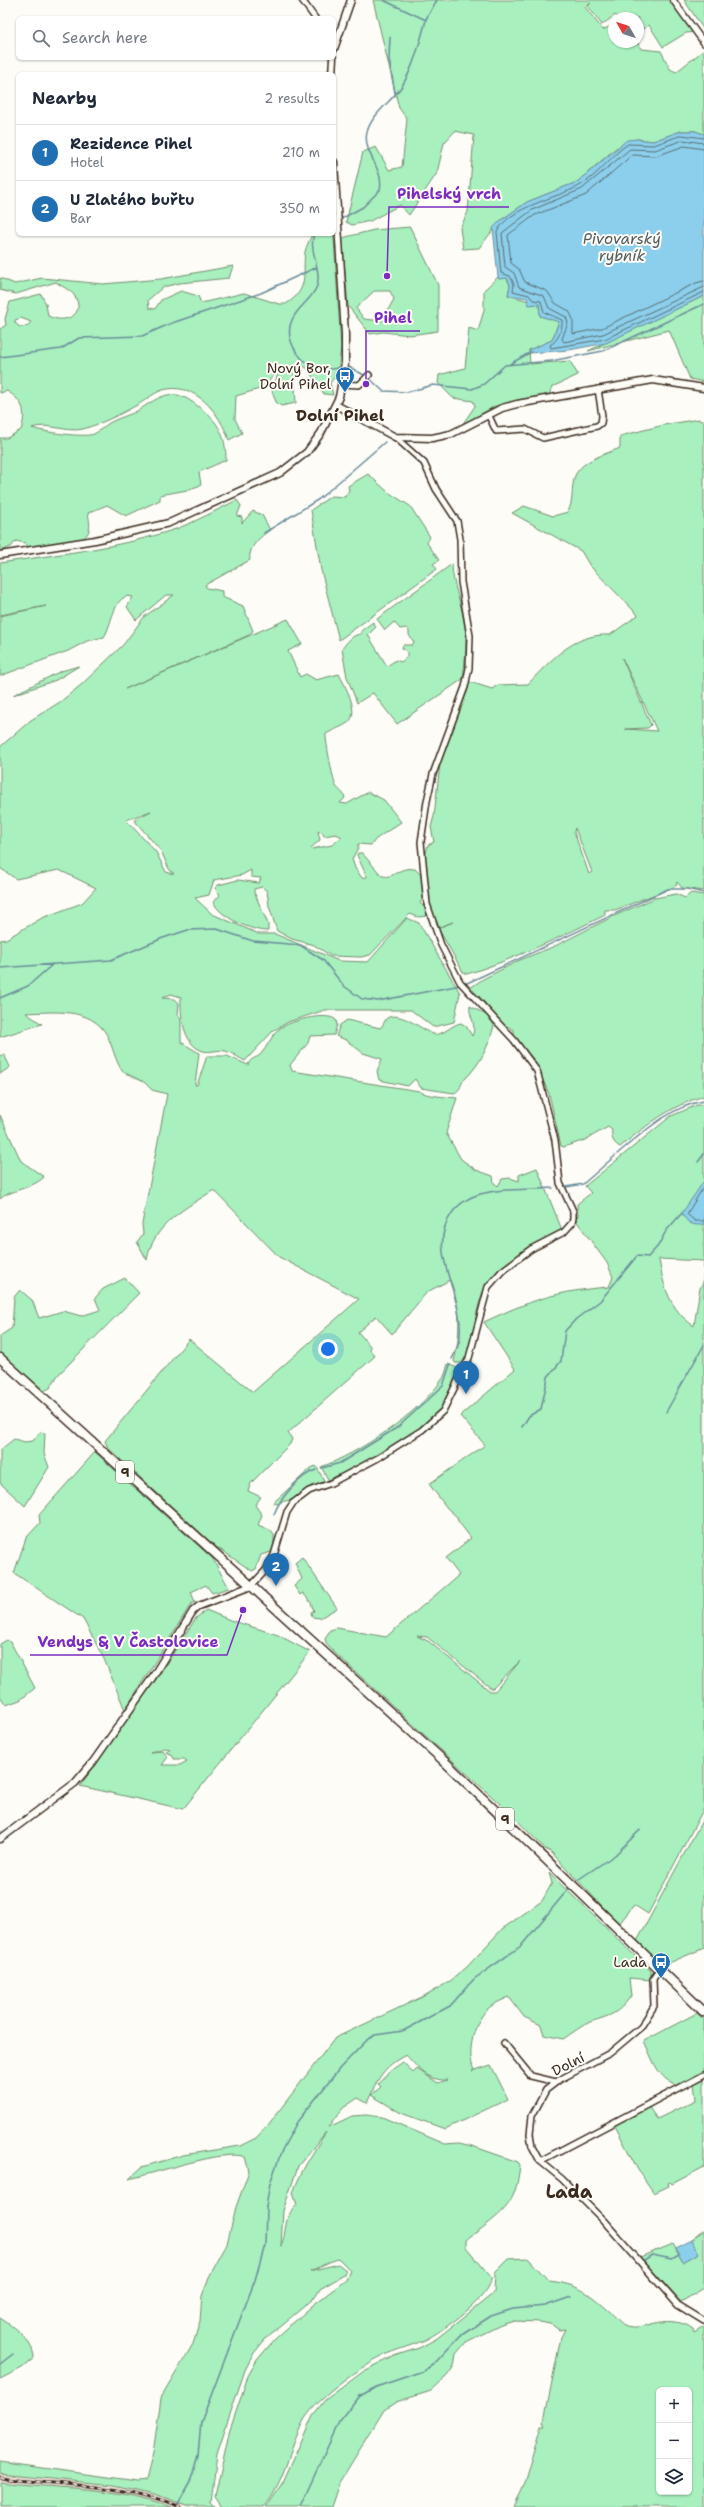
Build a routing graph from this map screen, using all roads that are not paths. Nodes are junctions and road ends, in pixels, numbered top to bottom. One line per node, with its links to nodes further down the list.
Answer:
1 (302, 0): 4 (street)
2 (350, 0): 5 (street)
3 (673, 0): 6 (street)
4 (314, 16)
5 (336, 38)
6 (704, 43)
7 (333, 60): 8 (street)
8 (332, 72)
9 (336, 198): 11 (street)
10 (370, 375): 11 (street)
11 (342, 384): 14 (street)
12 (704, 388): 13 (street)
13 (598, 389): 15 (street); 15 (street)
14 (336, 405): 16 (street); 17 (street)
15 (488, 416): 16 (street)
16 (396, 437): 19 (street)
17 (0, 555)
18 (0, 1358): 19 (main road, 9)
19 (251, 1586): 20 (street); 21 (main road, 9)
20 (0, 1839)
21 (660, 1969): 22 (main road, 9); 25 (street, Dolní)
22 (704, 2012)
23 (504, 2043): 25 (street)
24 (704, 2075): 26 (street)
25 (556, 2082): 26 (street, Dolní)
26 (540, 2161): 27 (street, Dolní)
27 (704, 2321)

